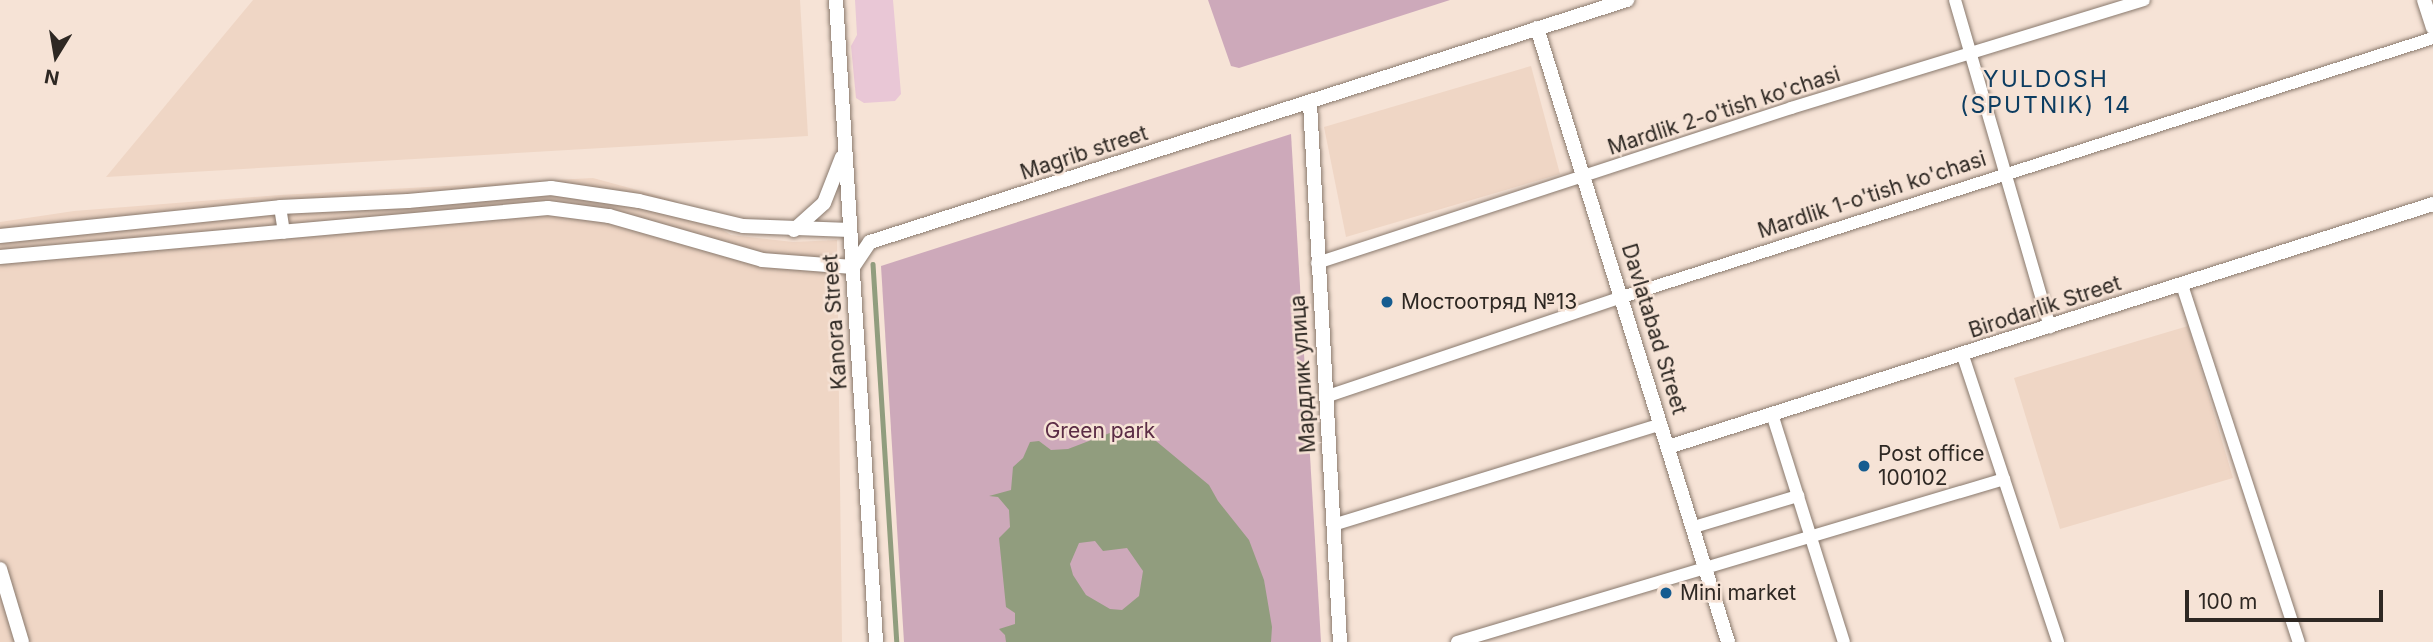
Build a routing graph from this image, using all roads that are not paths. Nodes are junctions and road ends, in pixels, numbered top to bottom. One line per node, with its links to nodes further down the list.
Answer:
1 (836, 0): 11 (street, Kanora Street)
2 (1627, 0): 6 (street, Magrib street)
3 (1955, 0): 9 (street)
4 (2144, 0): 9 (street, Mardlik 2-o'tish ko'chasi)
5 (2424, 0): 7 (street)
6 (1537, 28): 10 (street, Magrib street); 13 (street, Davlatabad Street)
7 (2433, 28)
8 (2433, 38): 12 (street, Mardlik 1-o'tish ko'chasi)
9 (1972, 54): 12 (street); 13 (street, Mardlik 2-o'tish ko'chasi)
10 (1310, 104): 21 (street, Magrib street); 24 (street, Мардлик улица)
11 (844, 153): 17 (street, Kanora Street); 18 (street)
12 (2006, 172): 27 (street, Mardlik 1-o'tish ko'chasi); 28 (street)
13 (1585, 175): 24 (street, Mardlik 2-o'tish ko'chasi); 27 (street, Davlatabad Street)
14 (2433, 204): 26 (street, Birodarlik Street)
15 (280, 206): 16 (street); 18 (street); 19 (street)
16 (120, 223): 20 (street); 22 (street)
17 (850, 229): 18 (street); 21 (street); 25 (street, Kanora Street)
18 (794, 230)
19 (284, 233): 22 (street); 25 (street)
20 (0, 236)
21 (870, 242): 25 (street)
22 (123, 244): 23 (street)
23 (0, 257)
24 (1317, 263): 30 (street, Мардлик улица)
25 (853, 267): 42 (street, Kanora Street)
26 (2182, 285): 28 (street, Birodarlik Street); 48 (street)
27 (1622, 297): 30 (street, Mardlik 1-o'tish ko'chasi); 32 (street, Davlatabad Street)
28 (2050, 327): 29 (street, Birodarlik Street)
29 (1963, 355): 31 (street, Birodarlik Street); 34 (street)
30 (1325, 397): 36 (street, Мардлик улица)
31 (1772, 414): 33 (street, Birodarlik Street); 35 (street)
32 (1661, 424): 33 (street, Davlatabad Street); 36 (street)
33 (1668, 447): 37 (street, Davlatabad Street)
34 (2004, 479): 38 (street); 47 (street)
35 (1798, 495): 37 (street); 38 (street)
36 (1333, 526): 43 (street, Мардлик улица)
37 (1694, 527): 39 (street, Davlatabad Street)
38 (1811, 538): 39 (street); 46 (street)
39 (1706, 566): 44 (street); 45 (street, Davlatabad Street)
40 (0, 569): 41 (street)
41 (22, 642)
42 (876, 642)
43 (1340, 642)
44 (1457, 642)
45 (1728, 642)
46 (1844, 642)
47 (2058, 642)
48 (2299, 642)

